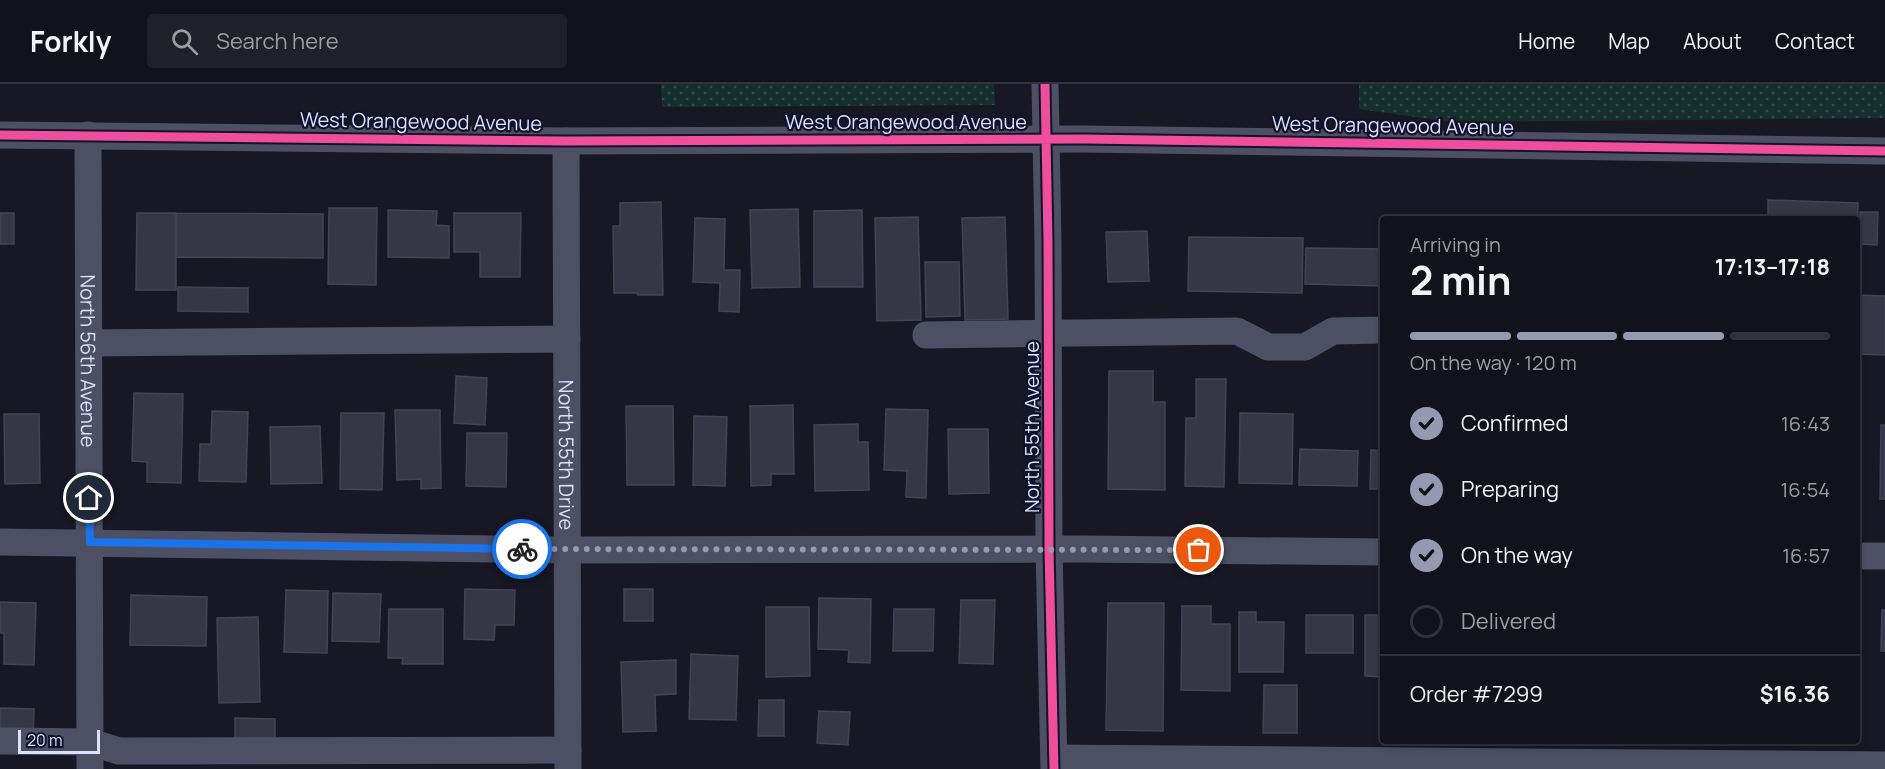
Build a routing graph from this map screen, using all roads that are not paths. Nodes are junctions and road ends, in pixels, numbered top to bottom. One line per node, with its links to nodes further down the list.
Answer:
1 (1045, 84): 4 (street, North 55th Avenue)
2 (0, 135): 3 (street, West Orangewood Avenue)
3 (88, 135): 5 (street, West Orangewood Avenue); 11 (street, North 56th Avenue)
4 (1045, 138): 5 (street, West Orangewood Avenue); 6 (street, West Orangewood Avenue); 8 (street, North 55th Avenue)
5 (566, 141): 10 (street, North 55th Drive)
6 (1885, 151)
7 (1380, 330): 8 (street)
8 (1048, 334): 9 (street); 14 (street, North 55th Avenue)
9 (926, 335)
10 (567, 339): 11 (street); 15 (street, North 55th Drive)
11 (89, 343): 13 (street, North 56th Avenue)
12 (0, 542): 13 (street)
13 (90, 542): 15 (street); 20 (street, North 56th Avenue)
14 (1049, 549): 15 (street); 16 (street); 22 (street, North 55th Avenue)
15 (567, 550): 21 (street, North 55th Drive)
16 (1380, 552)
17 (1860, 556): 18 (street)
18 (1885, 556)
19 (0, 741): 20 (street)
20 (90, 742): 21 (street); 24 (street, North 56th Avenue)
21 (568, 760)
22 (1054, 764): 23 (street)
23 (1885, 765)
24 (90, 769)

